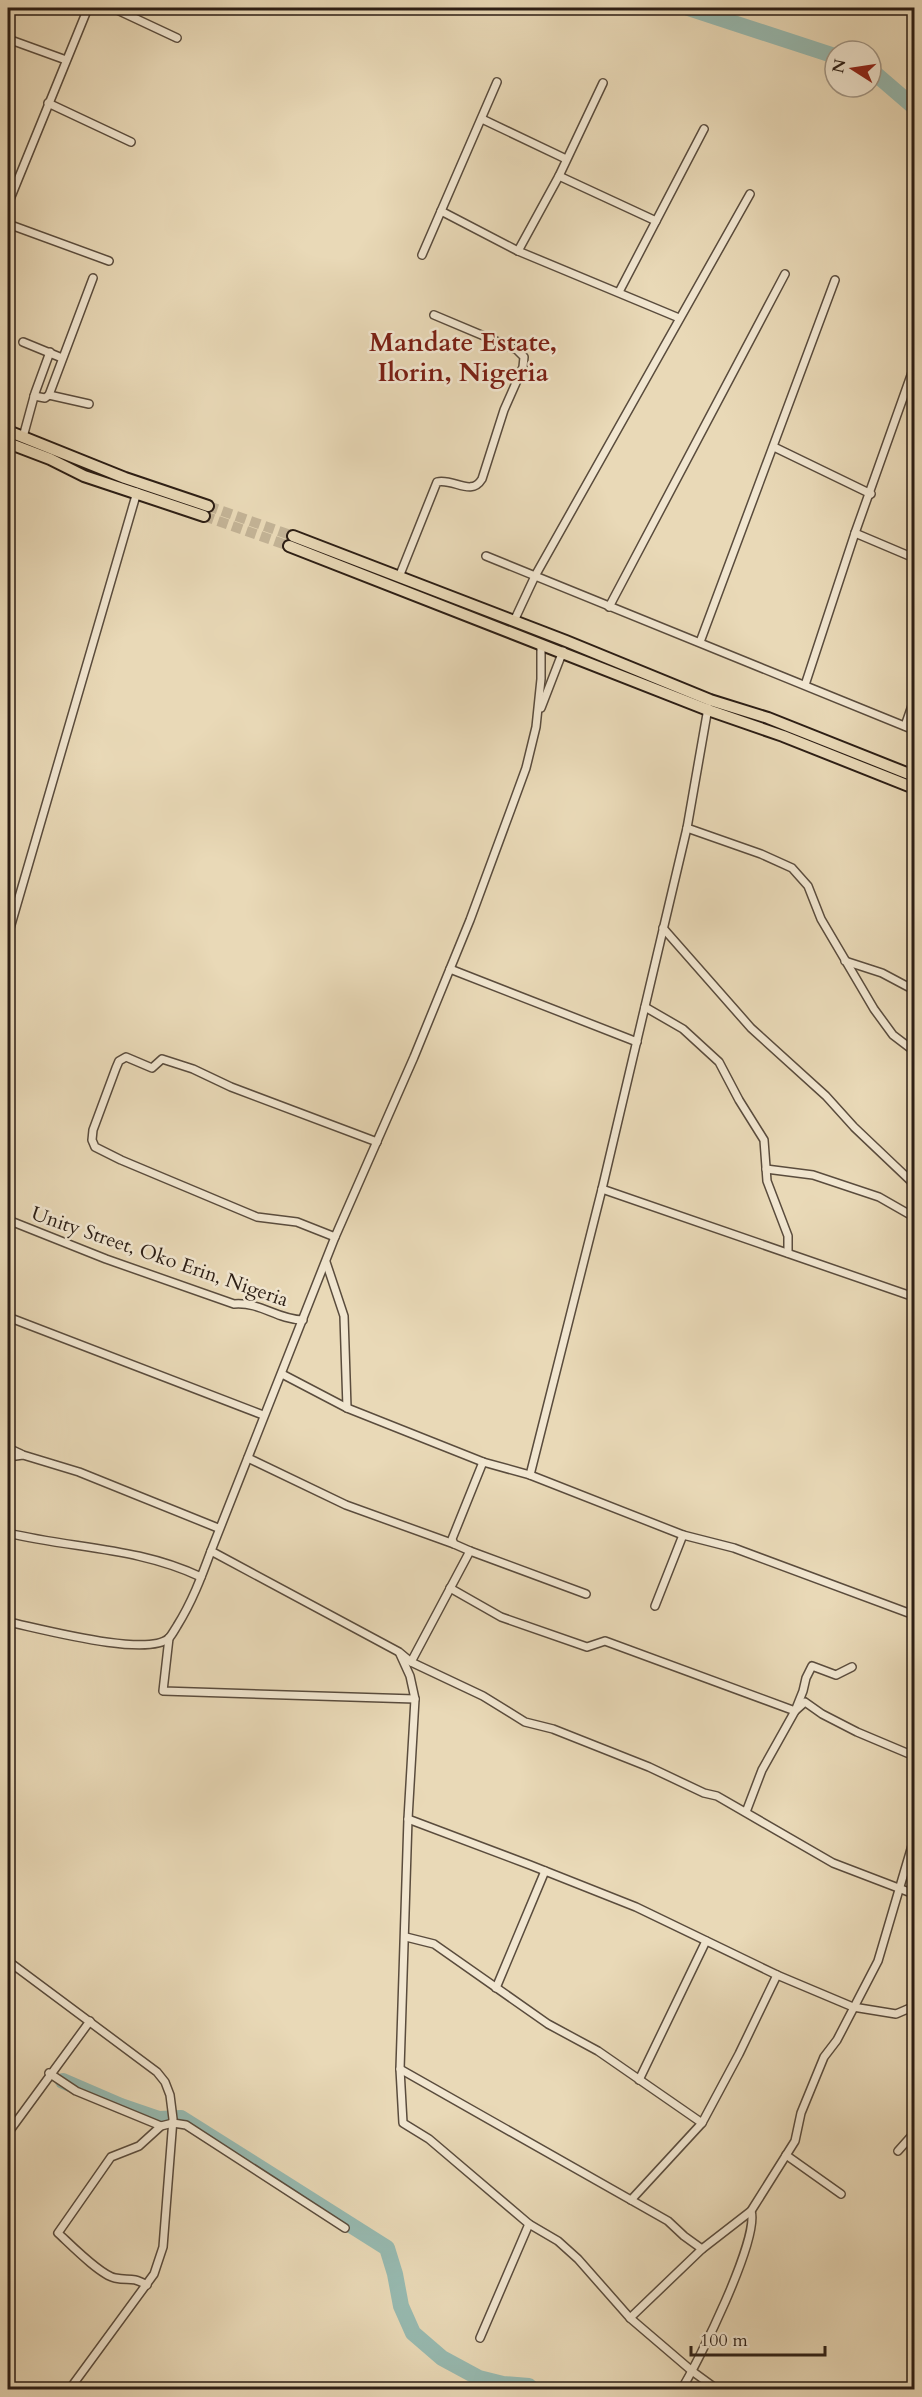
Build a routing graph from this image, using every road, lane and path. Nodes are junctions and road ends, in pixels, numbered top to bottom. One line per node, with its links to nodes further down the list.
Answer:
1 (88, 8): 5 (street)
2 (114, 8): 3 (street)
3 (177, 38)
4 (8, 39): 5 (street)
5 (66, 60): 8 (street)
6 (497, 82): 9 (street)
7 (603, 83): 12 (street)
8 (48, 103): 11 (street); 15 (street)
9 (482, 118): 12 (street); 16 (street)
10 (704, 129): 17 (street)
11 (131, 142)
12 (566, 159): 13 (street)
13 (559, 176): 17 (street); 19 (street)
14 (750, 194): 27 (street)
15 (8, 204)
16 (441, 211): 19 (street); 20 (street)
17 (656, 221): 25 (street)
18 (8, 224): 21 (street)
19 (518, 251): 25 (street)
20 (422, 255)
21 (109, 261)
22 (785, 274): 47 (street)
23 (93, 278): 30 (street)
24 (836, 280): 38 (street)
25 (619, 292): 27 (street)
26 (434, 315): 46 (street)
27 (679, 318): 45 (street)
28 (23, 342): 29 (street)
29 (50, 352): 30 (street); 33 (street)
30 (62, 358): 32 (street)
31 (915, 367): 40 (street)
32 (49, 395): 33 (street); 34 (street)
33 (34, 396): 36 (street)
34 (89, 404)
35 (8, 430): 36 (main road)
36 (23, 437): 39 (main road)
37 (8, 443): 39 (main road)
38 (774, 447): 40 (street); 49 (street)
39 (139, 488): 41 (main road); 62 (street)
40 (871, 494): 42 (street)
41 (206, 511)
42 (855, 533): 44 (street); 52 (street)
43 (486, 556): 45 (street)
44 (915, 558)
45 (535, 576): 47 (street); 48 (street)
46 (399, 577): 48 (main road); 50 (main road)
47 (609, 607): 49 (street)
48 (514, 621): 51 (main road)
49 (700, 642): 52 (street)
50 (541, 645): 51 (main road); 55 (street)
51 (564, 646): 54 (main road); 55 (street)
52 (805, 685): 56 (street)
53 (915, 700): 56 (street)
54 (709, 705): 58 (main road); 59 (main road); 60 (street)
55 (538, 712): 64 (street)
56 (906, 726): 57 (street)
57 (915, 730)
58 (915, 776)
59 (915, 788)
60 (687, 828): 61 (street); 63 (street)
61 (663, 928): 66 (street); 71 (street)
62 (8, 935)
63 (845, 961): 65 (street); 68 (street)
64 (450, 969): 67 (street); 69 (street)
65 (915, 990)
66 (645, 1007): 67 (street); 70 (street)
67 (637, 1042): 72 (street)
68 (915, 1051)
69 (377, 1142): 75 (street); 75 (street)
70 (766, 1169): 73 (street); 76 (street)
71 (915, 1184)
72 (602, 1189): 76 (street); 89 (street)
73 (915, 1217)
74 (8, 1220): 80 (street, Unity Street, Oko Erin, Nigeria)
75 (335, 1237): 77 (street)
76 (788, 1253): 78 (street)
77 (326, 1262): 80 (street); 82 (street)
78 (915, 1297)
79 (8, 1317): 83 (street)
80 (303, 1320): 81 (street)
81 (282, 1374): 82 (street); 83 (street)
82 (346, 1408): 88 (street)
83 (263, 1415): 87 (street)
84 (8, 1448): 85 (street)
85 (23, 1455): 86 (street); 90 (street)
86 (8, 1457)
87 (248, 1458): 90 (street); 93 (street)
88 (483, 1462): 89 (street); 93 (street)
89 (530, 1475): 92 (street)
90 (218, 1528): 94 (street)
91 (8, 1533): 96 (street)
92 (683, 1535): 99 (street); 100 (street)
93 (454, 1544): 95 (street)
94 (210, 1551): 96 (street); 103 (street)
95 (470, 1551): 97 (street); 98 (street)
96 (201, 1577): 102 (street)
97 (450, 1588): 104 (street); 107 (street)
98 (586, 1594)
99 (655, 1606)
100 (915, 1615)
101 (8, 1622): 102 (street)
102 (169, 1638): 106 (street)
103 (399, 1652): 104 (street); 106 (street)
104 (411, 1662): 109 (street)
105 (852, 1666): 107 (street)
106 (415, 1699): 110 (street)
107 (795, 1711): 108 (street); 109 (street)
108 (915, 1756)
109 (746, 1812): 113 (street)
110 (408, 1819): 112 (street); 115 (street)
111 (915, 1839): 113 (street)
112 (544, 1871): 116 (street); 119 (street)
113 (898, 1889): 114 (street); 120 (street)
114 (915, 1894)
115 (406, 1937): 119 (street); 123 (street)
116 (706, 1941): 118 (street); 125 (street)
117 (8, 1962): 122 (street)
118 (777, 1975): 120 (street); 127 (street)
119 (496, 1988): 125 (street)
120 (853, 2007): 121 (street); 132 (street)
121 (915, 2009)
122 (90, 2021): 124 (street); 126 (street)
123 (400, 2069): 134 (street); 136 (street)
124 (50, 2074): 128 (street); 129 (street)
125 (639, 2080): 127 (street)
126 (173, 2121): 128 (street); 137 (street); 139 (street)
127 (702, 2124): 134 (street)
128 (161, 2126): 139 (street)
129 (8, 2133)
130 (915, 2133): 131 (street)
131 (898, 2151)
132 (786, 2155): 133 (street); 135 (street)
133 (841, 2194)
134 (631, 2200): 138 (street)
135 (751, 2211): 138 (street); 142 (street)
136 (530, 2224): 140 (street); 141 (street)
137 (345, 2228)
138 (702, 2249): 140 (street)
139 (147, 2285): 143 (street)
140 (630, 2318): 142 (street)
141 (480, 2338)
142 (692, 2371): 144 (street); 145 (street)
143 (69, 2390)
144 (681, 2390)
145 (718, 2390)

